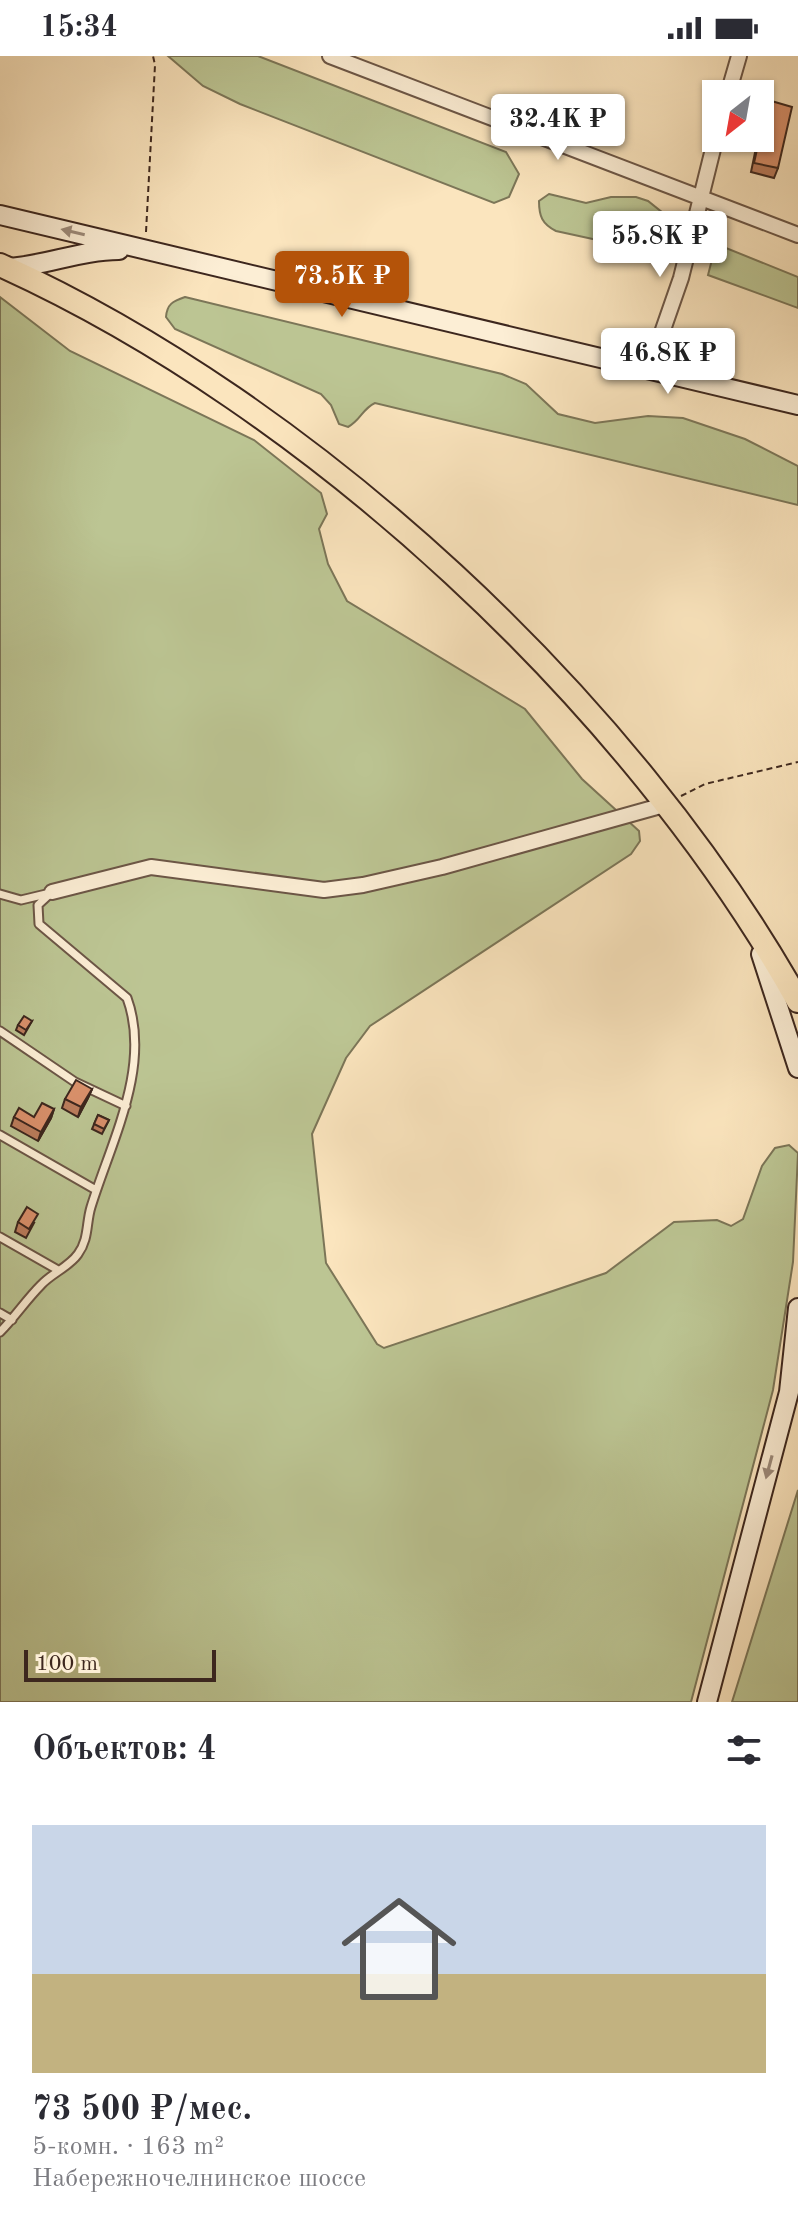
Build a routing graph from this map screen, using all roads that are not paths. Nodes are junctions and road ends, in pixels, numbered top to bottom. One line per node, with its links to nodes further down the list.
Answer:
1 (330, 56): 5 (street)
2 (739, 56): 3 (street)
3 (732, 80)
4 (712, 152): 5 (street)
5 (699, 196): 7 (street); 10 (street)
6 (0, 215): 8 (main road, one-way to 6)
7 (798, 235)
8 (146, 250): 9 (main road); 10 (main road)
9 (3, 267): 12 (main road)
10 (649, 370): 11 (main road)
11 (798, 405)
12 (664, 805): 13 (street); 15 (main road)
13 (52, 892): 14 (lane); 19 (lane)
14 (0, 894)
15 (748, 917): 16 (main road); 18 (main road)
16 (798, 1001)
17 (0, 1031): 19 (lane)
18 (798, 1068)
19 (126, 1106): 21 (lane)
20 (0, 1135): 21 (lane)
21 (96, 1190): 23 (lane)
22 (0, 1237): 23 (lane)
23 (58, 1270): 26 (lane)
24 (798, 1308): 28 (main road, one-way to 28)
25 (0, 1313): 26 (lane)
26 (12, 1320): 27 (lane)
27 (0, 1332)
28 (707, 1702)

